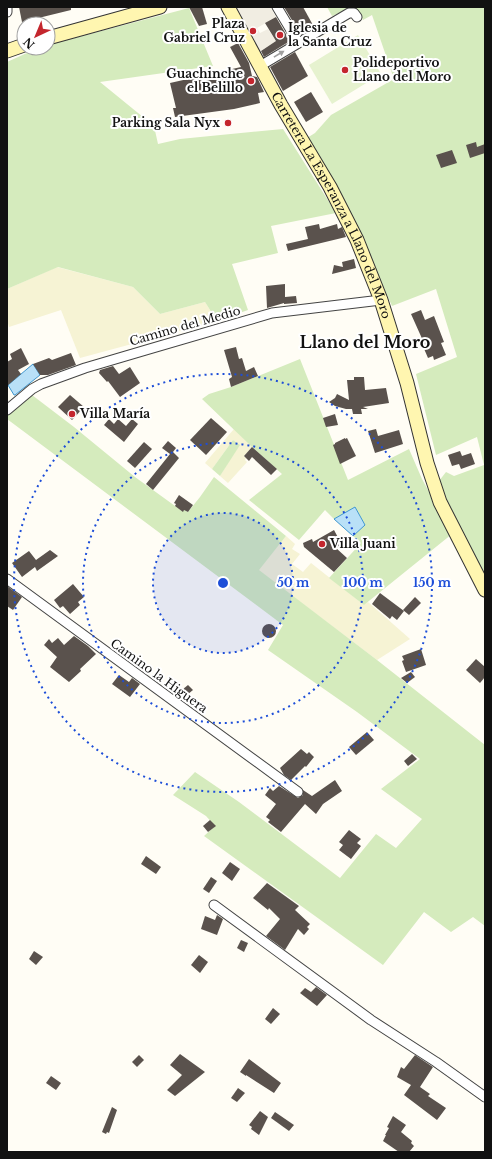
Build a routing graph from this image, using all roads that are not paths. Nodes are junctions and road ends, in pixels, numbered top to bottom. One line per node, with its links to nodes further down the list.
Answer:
1 (7, 7): 5 (street)
2 (160, 7): 7 (main road)
3 (228, 7): 9 (main road, Carretera La Esperanza a Llano del Moro)
4 (277, 7): 8 (street)
5 (7, 12)
6 (356, 17): 8 (street)
7 (56, 36)
8 (298, 42): 9 (street, one-way to 8)
9 (260, 66): 10 (main road, Carretera La Esperanza a Llano del Moro)
10 (382, 300): 11 (street, Camino del Medio); 13 (main road, Carretera La Esperanza a Llano del Moro)
11 (7, 410)
12 (7, 579): 14 (street, Camino la Higuera)
13 (485, 590)
14 (298, 792)
15 (214, 905): 16 (street)
16 (485, 1097)

